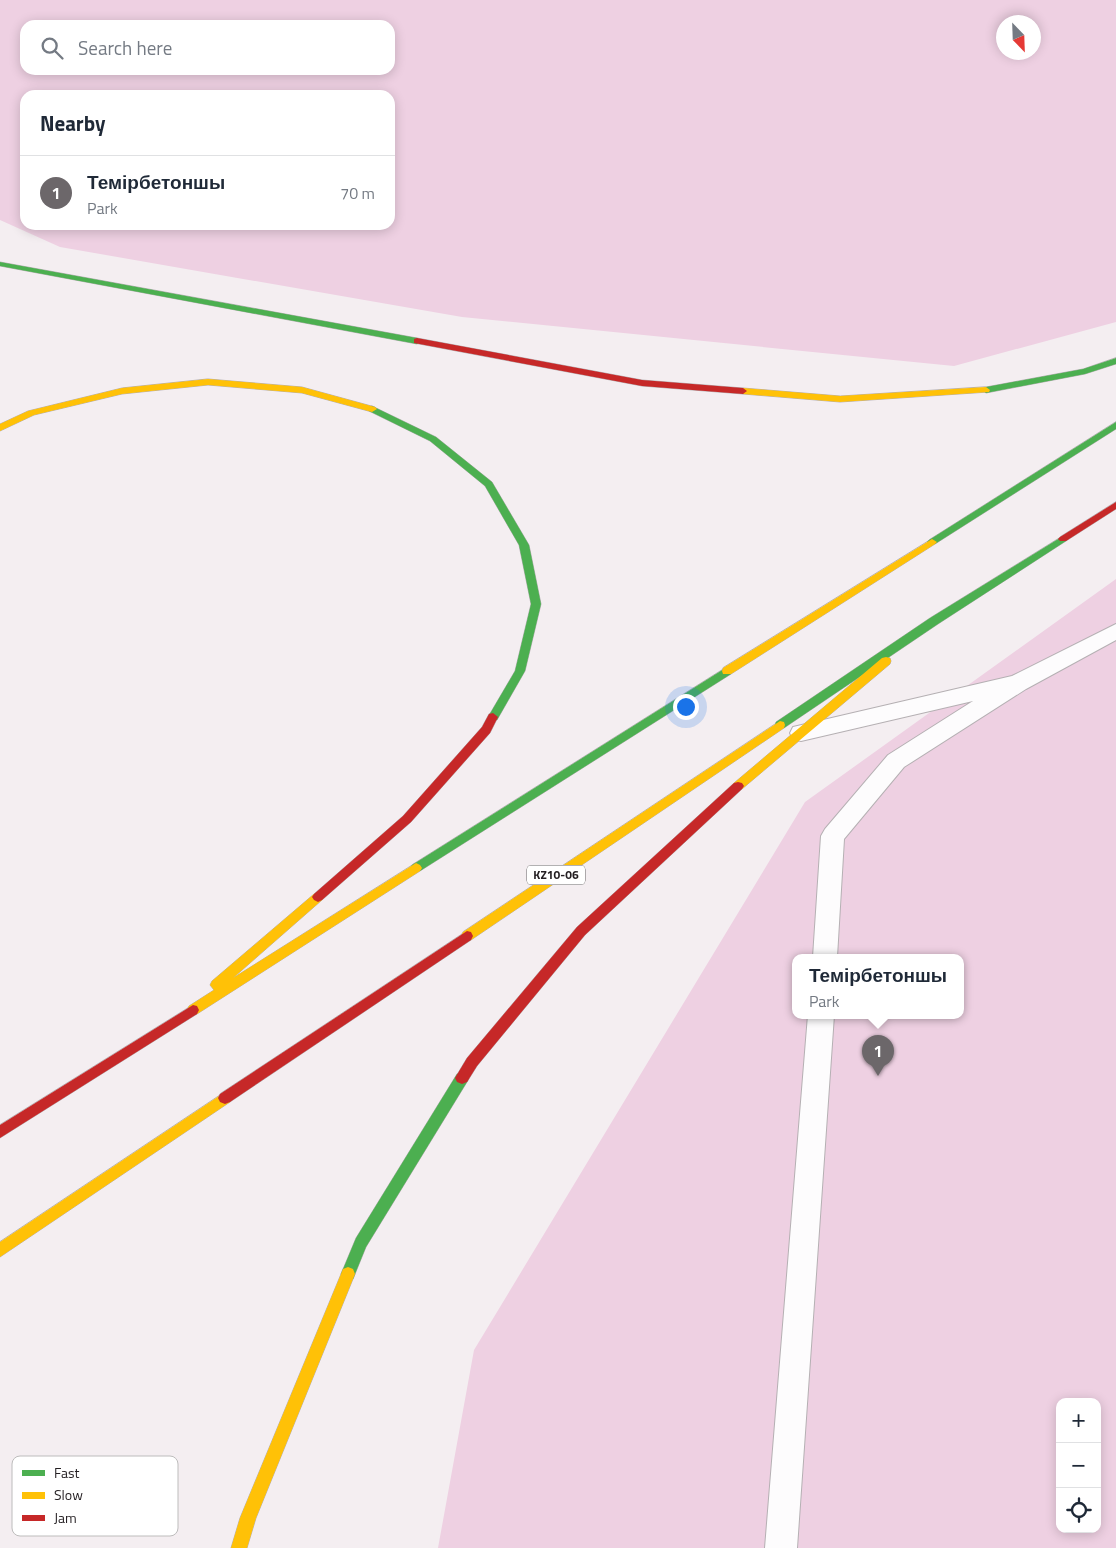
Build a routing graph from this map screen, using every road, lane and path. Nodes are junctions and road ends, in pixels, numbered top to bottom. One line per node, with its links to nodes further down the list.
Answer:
1 (0, 264): 2 (main road)
2 (1116, 362)
3 (1116, 425): 11 (main road)
4 (0, 428): 11 (main road)
5 (1116, 505): 6 (main road, KZ10-06)
6 (934, 621): 9 (main road); 14 (main road, KZ10-06)
7 (1116, 631): 8 (lane)
8 (1018, 683): 9 (lane); 10 (lane)
9 (801, 733): 15 (main road)
10 (825, 954)
11 (183, 1015): 13 (main road)
12 (821, 1019): 16 (lane)
13 (0, 1132)
14 (0, 1250)
15 (239, 1548)
16 (781, 1548)

